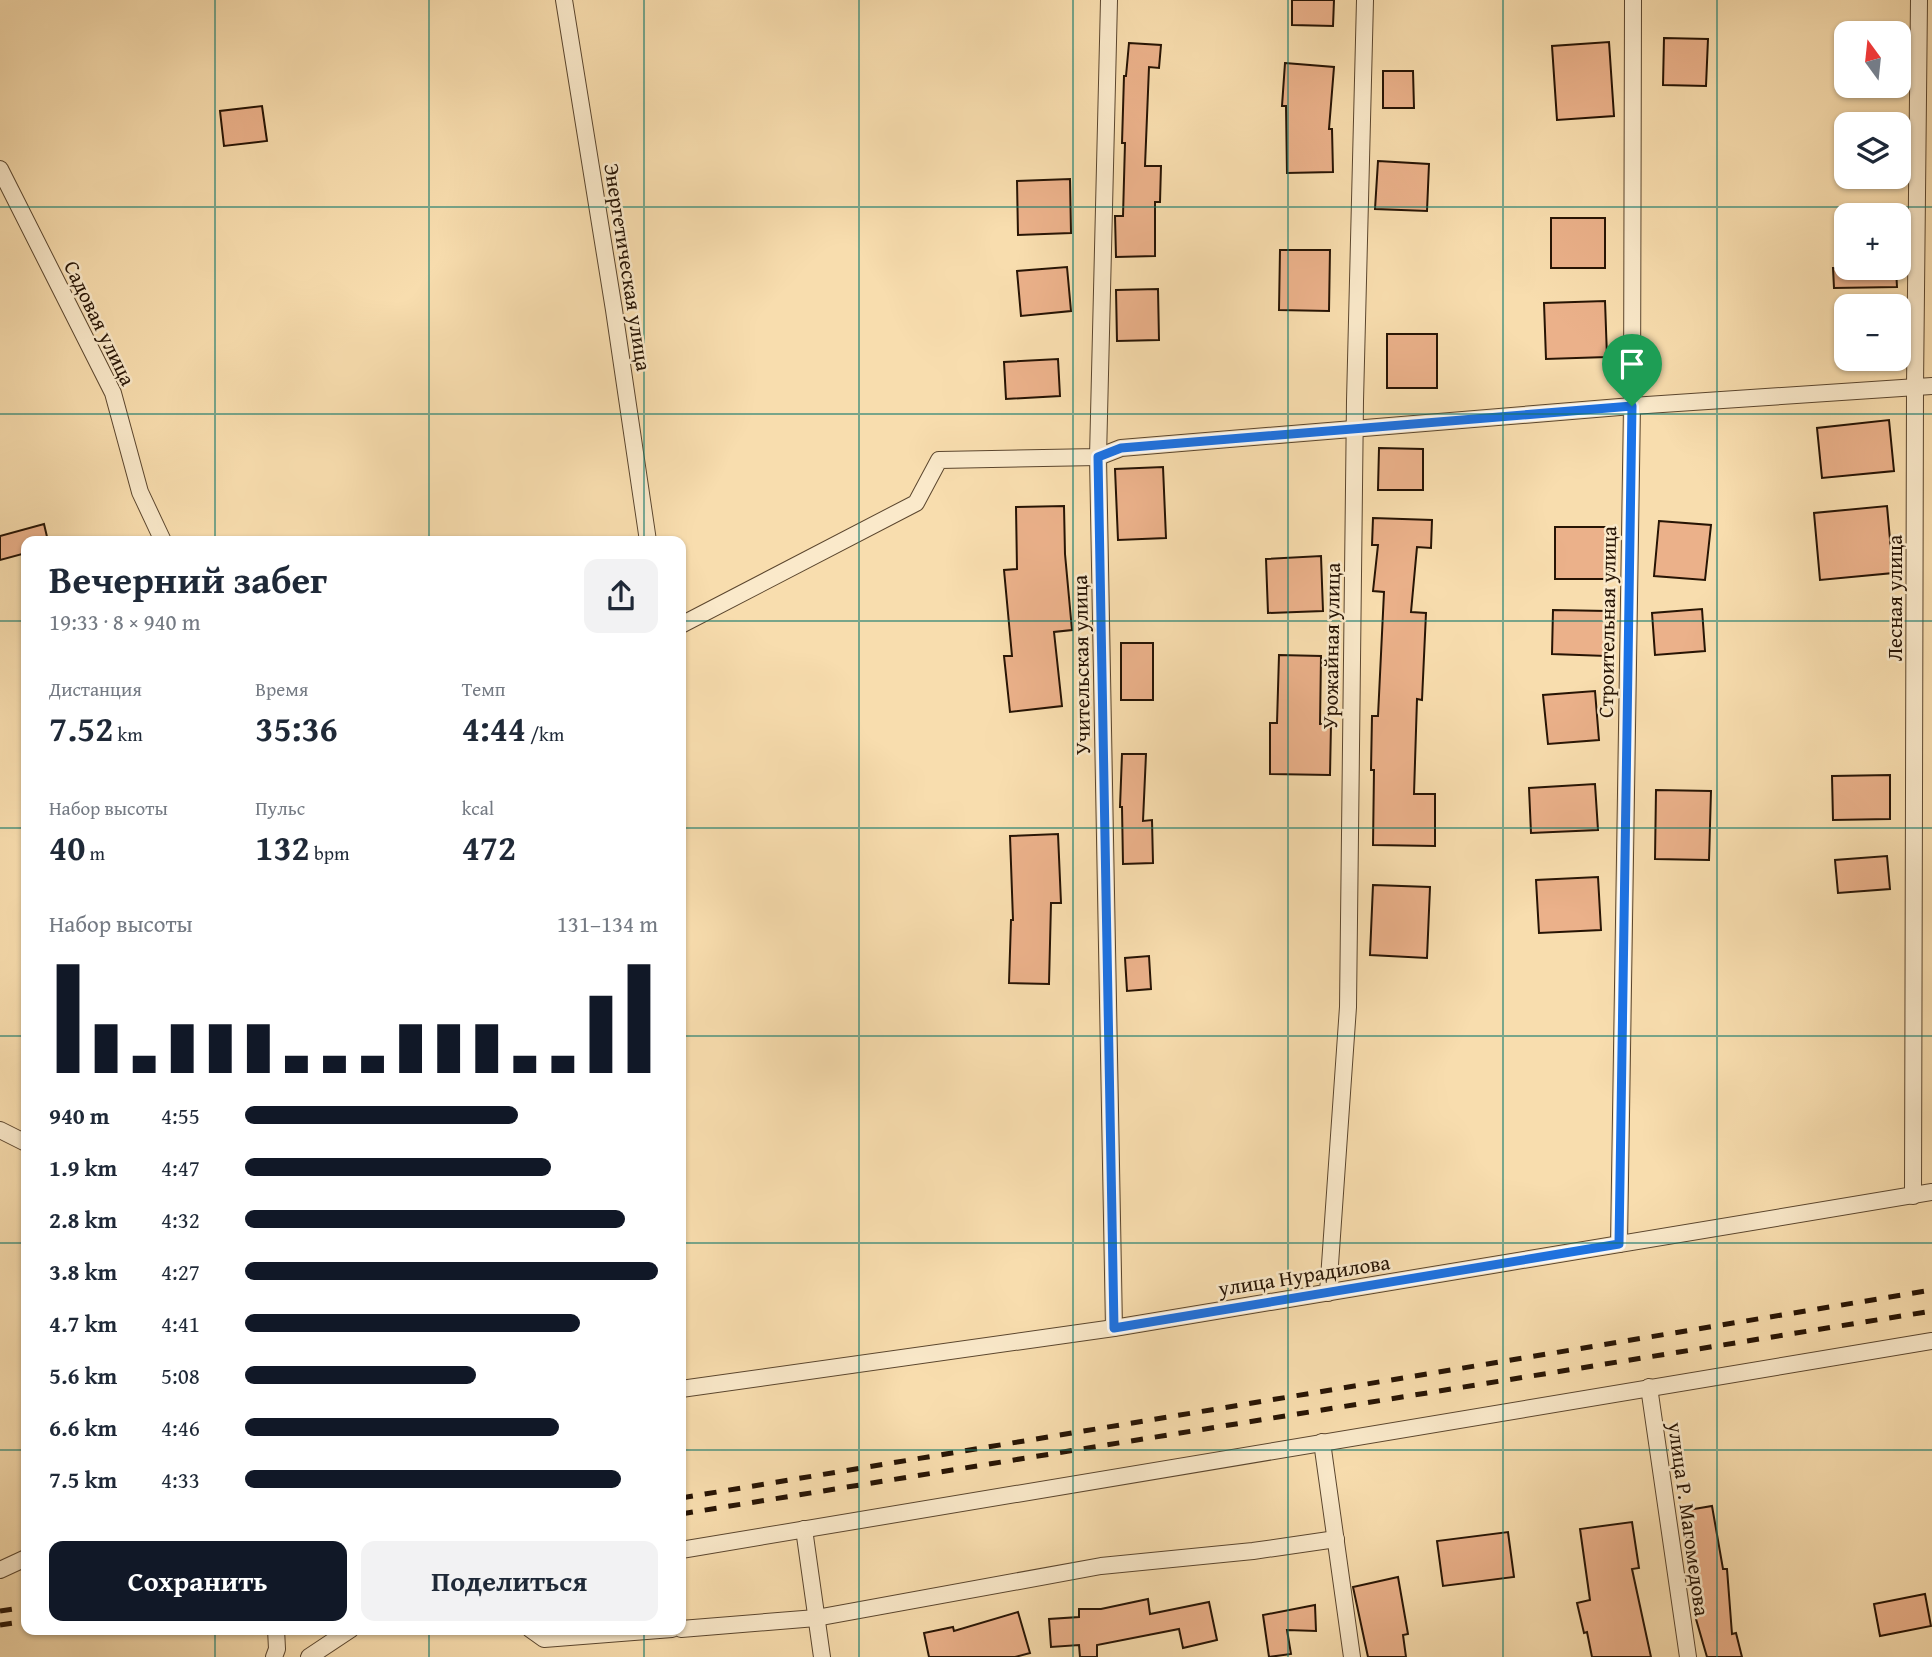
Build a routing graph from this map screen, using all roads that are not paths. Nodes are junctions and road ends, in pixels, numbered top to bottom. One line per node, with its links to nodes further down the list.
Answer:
1 (564, 0): 12 (street, Энергетическая улица)
2 (1109, 0): 10 (street, Учительская улица)
3 (1365, 0): 9 (street, Урожайная улица)
4 (1633, 0): 8 (street, Строительная улица)
5 (1919, 0): 7 (street, Лесная улица)
6 (0, 169): 11 (street, Садовая улица)
7 (1924, 387): 8 (street); 17 (street, Лесная улица)
8 (1632, 406): 9 (street); 18 (street, Строительная улица)
9 (1354, 430): 10 (street); 19 (street, Урожайная улица)
10 (1098, 457): 13 (street); 20 (street, Учительская улица)
11 (161, 536)
12 (647, 536)
13 (686, 622)
14 (0, 1130): 15 (street)
15 (21, 1140)
16 (1932, 1192): 17 (street, улица Нурадилова)
17 (1913, 1196): 18 (street, улица Нурадилова)
18 (1619, 1244): 19 (street, улица Нурадилова)
19 (1328, 1293): 20 (street, улица Нурадилова)
20 (1114, 1328): 23 (street, улица Нурадилова)
21 (1932, 1341): 22 (street)
22 (1649, 1387): 24 (street); 40 (street, улица Р. Магомедова)
23 (686, 1389)
24 (1322, 1442): 25 (street); 26 (street)
25 (804, 1529): 27 (street); 30 (street)
26 (1336, 1539): 30 (street); 39 (street)
27 (686, 1549)
28 (21, 1560): 29 (street)
29 (0, 1570)
30 (816, 1618): 31 (street); 38 (street)
31 (686, 1629)
32 (276, 1635): 36 (street)
33 (342, 1635): 37 (street)
34 (538, 1635): 35 (street)
35 (595, 1635)
36 (274, 1657)
37 (309, 1657)
38 (822, 1657)
39 (1352, 1657)
40 (1688, 1657)

